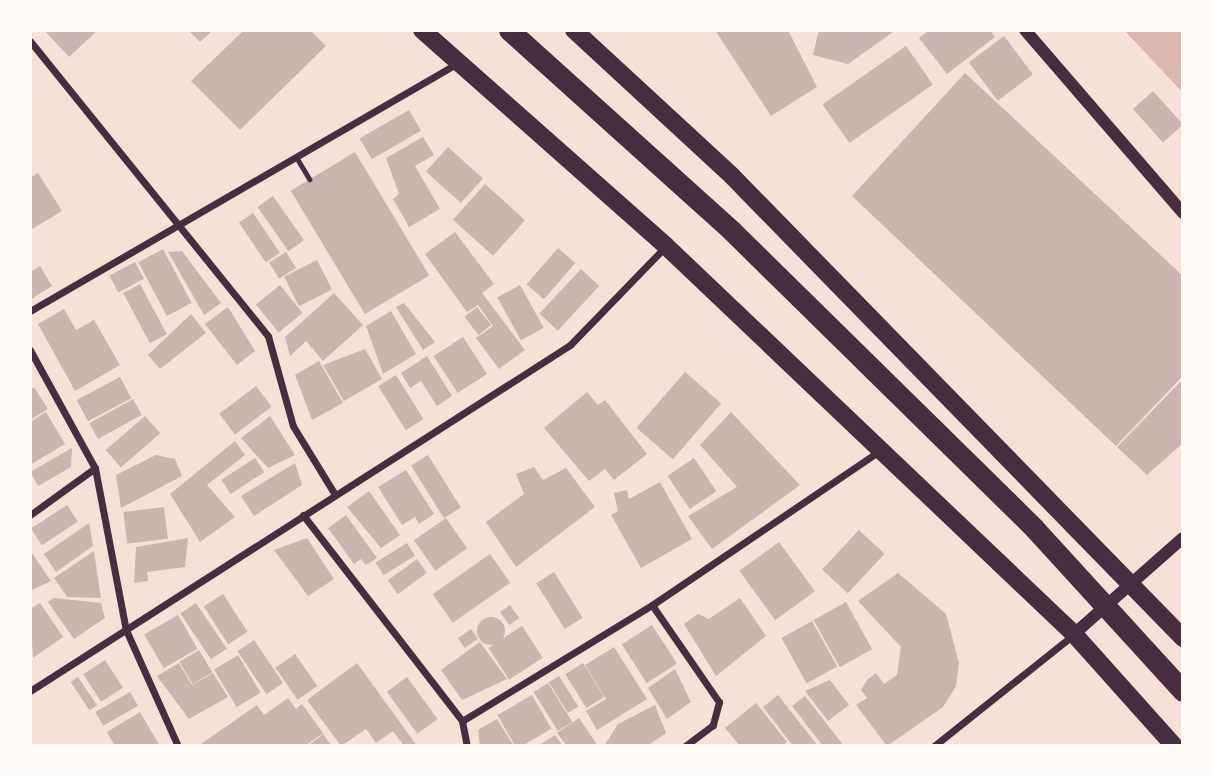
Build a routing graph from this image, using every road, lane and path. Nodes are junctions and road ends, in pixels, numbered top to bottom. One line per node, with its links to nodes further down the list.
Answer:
1 (422, 30): 6 (main road)
2 (509, 30): 26 (highway)
3 (574, 30): 20 (main road)
4 (1025, 30): 9 (street)
5 (30, 41): 10 (street)
6 (457, 62): 7 (street); 11 (main road)
7 (296, 157): 8 (lane); 10 (street)
8 (309, 179)
9 (1183, 213)
10 (183, 225): 12 (street); 16 (street)
11 (666, 246): 14 (main road); 16 (street)
12 (30, 311)
13 (30, 350): 15 (street)
14 (881, 450): 21 (street); 23 (main road)
15 (95, 468): 17 (street); 22 (street)
16 (334, 493): 18 (street)
17 (30, 515)
18 (303, 515): 22 (street); 27 (street)
19 (1183, 538): 20 (street)
20 (1130, 580): 23 (street); 24 (main road)
21 (652, 605): 27 (street); 30 (street)
22 (126, 630): 25 (street); 28 (street)
23 (1074, 634): 31 (street); 32 (main road)
24 (1183, 638)
25 (30, 691)
26 (1183, 691)
27 (462, 722): 29 (street)
28 (178, 746)
29 (467, 746)
30 (685, 746)
31 (934, 746)
32 (1174, 746)

